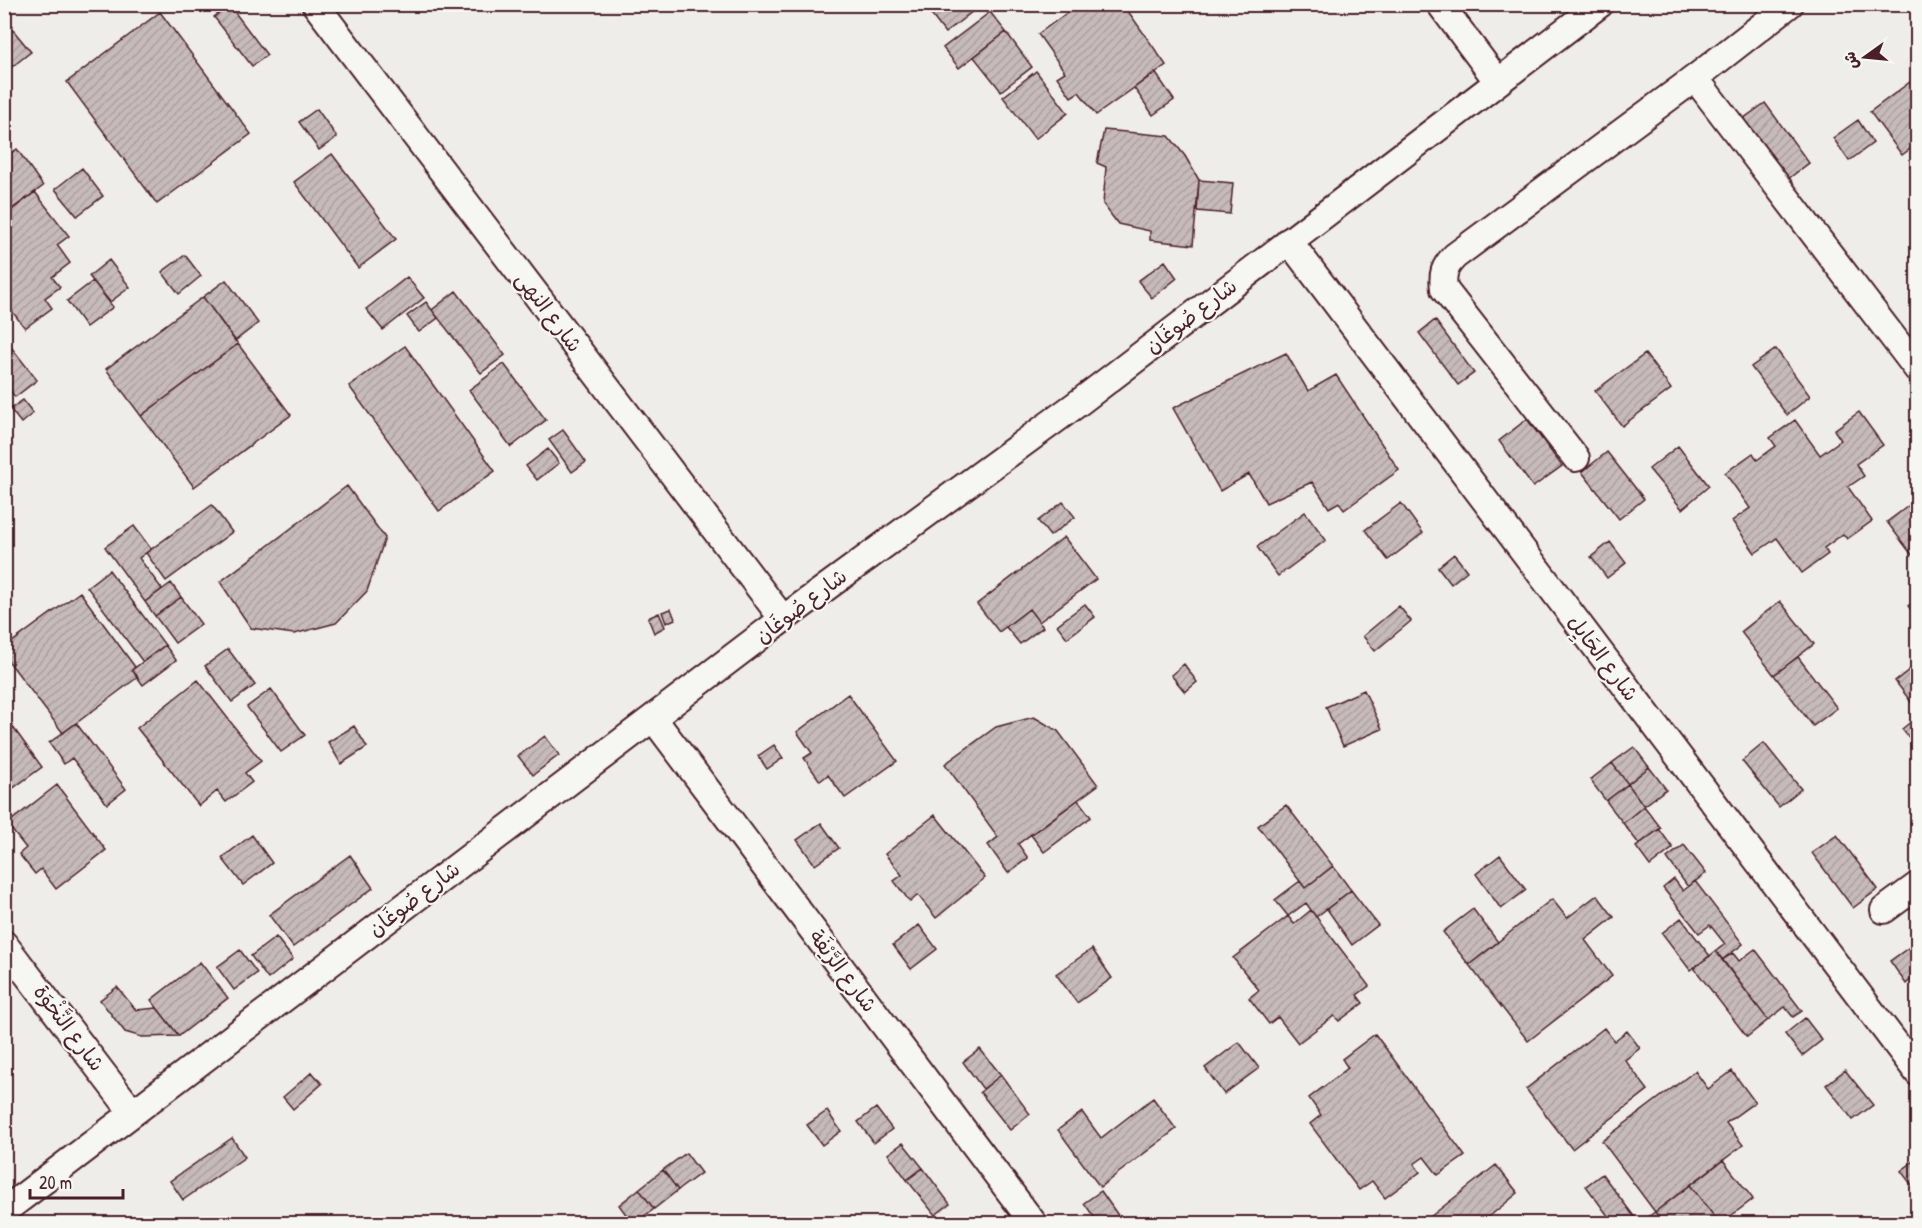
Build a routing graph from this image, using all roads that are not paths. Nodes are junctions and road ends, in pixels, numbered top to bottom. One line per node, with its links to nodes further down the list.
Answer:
1 (315, 4): 10 (street, شارع النهى)
2 (1440, 4): 6 (street)
3 (1600, 4): 6 (street, شارع صُوغَان)
4 (1790, 4): 5 (street)
5 (1695, 78): 8 (street); 9 (street)
6 (1498, 82): 7 (street, شارع صُوغَان)
7 (1289, 242): 10 (street, شارع صُوغَان); 15 (street, شارع الحَايِل)
8 (1917, 370)
9 (1576, 458)
10 (783, 619): 11 (street, شارع صُوغَان)
11 (653, 718): 16 (street, شارع صُوغَان); 18 (street, شارع الرَّيْفَة)
12 (1917, 885): 13 (street)
13 (1884, 910)
14 (4, 944): 16 (street, شارع النَّخْوَة)
15 (1917, 1073)
16 (133, 1113): 17 (street, شارع صُوغَان)
17 (13, 1214)
18 (1034, 1224)

